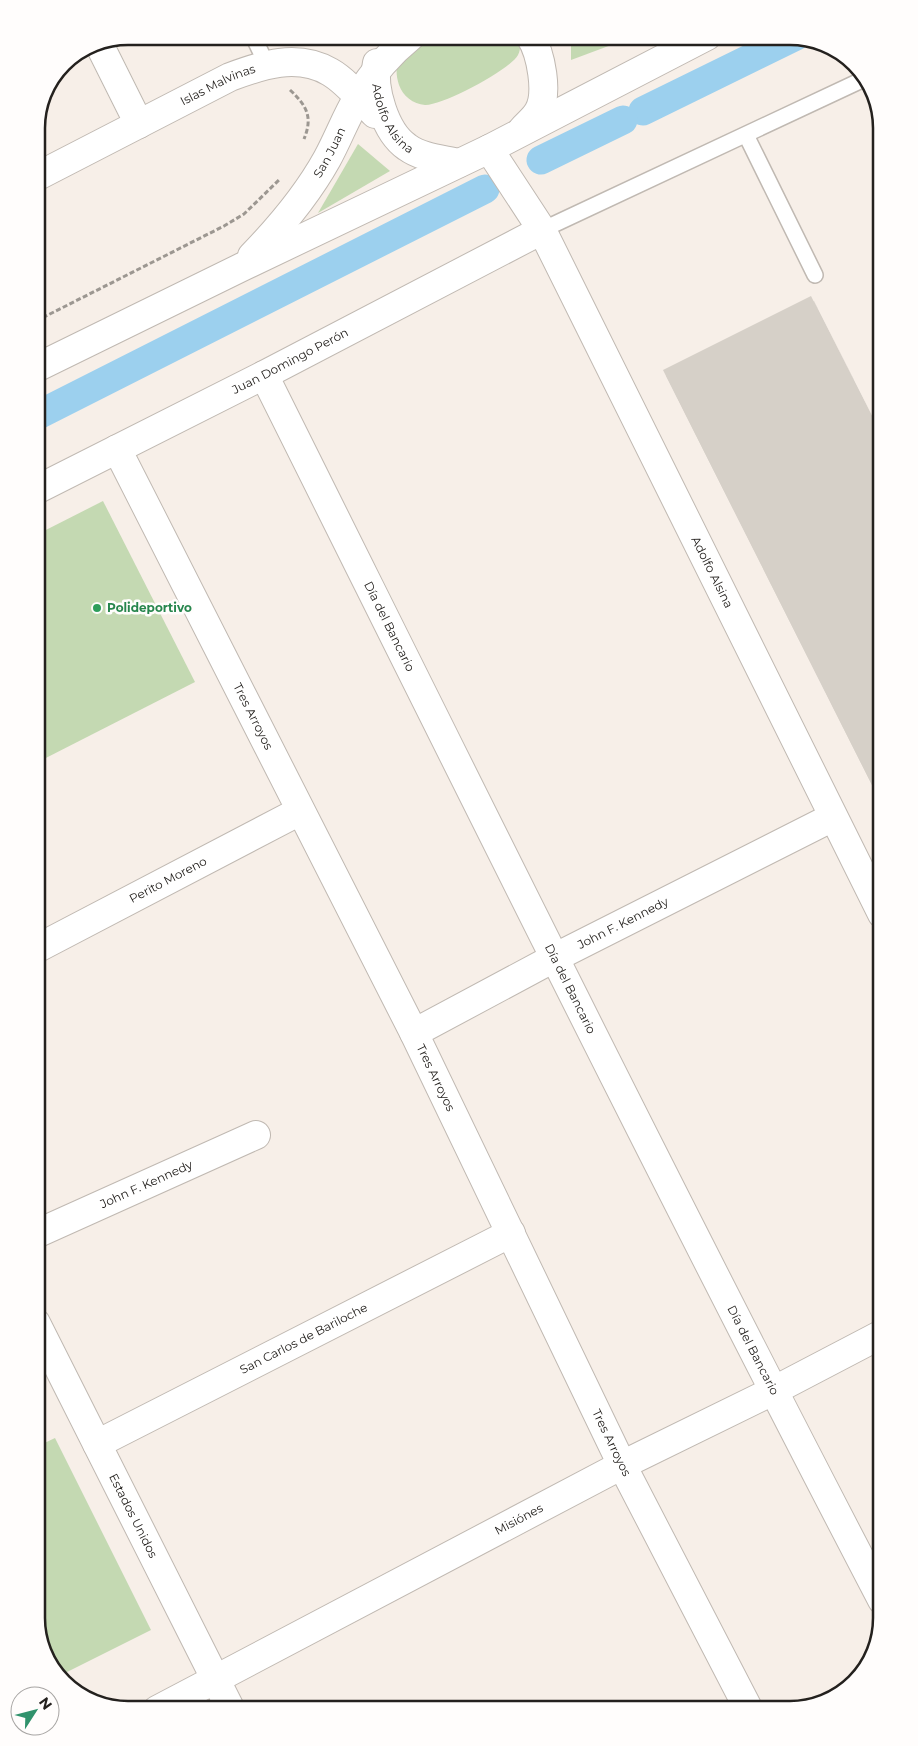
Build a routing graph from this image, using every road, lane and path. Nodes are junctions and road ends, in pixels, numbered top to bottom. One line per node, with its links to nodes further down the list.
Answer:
1 (258, 45): 7 (lane)
2 (380, 45): 8 (street, Adolfo Alsina)
3 (400, 45): 8 (street, San Juan)
4 (536, 45): 14 (street)
5 (690, 45): 14 (street)
6 (102, 50): 12 (street)
7 (267, 64): 11 (street, Islas Malvinas); 12 (street, Islas Malvinas)
8 (375, 73): 11 (street, San Juan); 13 (street, Adolfo Alsina)
9 (859, 81): 15 (lane)
10 (282, 87): 16 (path)
11 (358, 96): 13 (street, Islas Malvinas); 22 (street, San Juan)
12 (139, 124): 19 (street, Islas Malvinas)
13 (391, 131): 18 (street, Adolfo Alsina)
14 (522, 132): 17 (street)
15 (746, 135): 21 (lane); 23 (lane)
16 (302, 144)
17 (489, 148): 18 (street, San Juan); 21 (street, Adolfo Alsina)
18 (459, 163): 22 (street, San Juan)
19 (45, 172)
20 (284, 175): 24 (path)
21 (542, 230): 26 (street, Juan Domingo Perón); 30 (street, Adolfo Alsina)
22 (242, 267): 25 (street, San Juan)
23 (815, 276)
24 (45, 316)
25 (45, 364)
26 (264, 375): 27 (street, Juan Domingo Perón); 33 (street, Día del Bancario)
27 (117, 449): 28 (street, Juan Domingo Perón); 29 (street, Tres Arroyos)
28 (45, 485)
29 (300, 811): 32 (street, Perito Moreno); 34 (street, Tres Arroyos)
30 (833, 817): 31 (street, Adolfo Alsina); 33 (street, John F. Kennedy)
31 (873, 896)
32 (45, 944)
33 (554, 958): 34 (street, John F. Kennedy); 40 (street, Día del Bancario)
34 (414, 1033): 37 (street, Tres Arroyos)
35 (256, 1135): 36 (street, John F. Kennedy)
36 (45, 1230)
37 (510, 1233): 41 (street, San Carlos de Bariloche); 42 (street, Tres Arroyos)
38 (873, 1339): 40 (street, Misiónes)
39 (45, 1341): 41 (street, Estados Unidos)
40 (773, 1391): 42 (street, Misiónes); 43 (street, Día del Bancario)
41 (97, 1444): 44 (street, Estados Unidos)
42 (622, 1466): 44 (street, Misiónes); 47 (street, Tres Arroyos)
43 (873, 1583)
44 (216, 1680): 45 (street, Misiónes); 46 (street, Estados Unidos)
45 (175, 1701)
46 (226, 1701)
47 (743, 1701)

